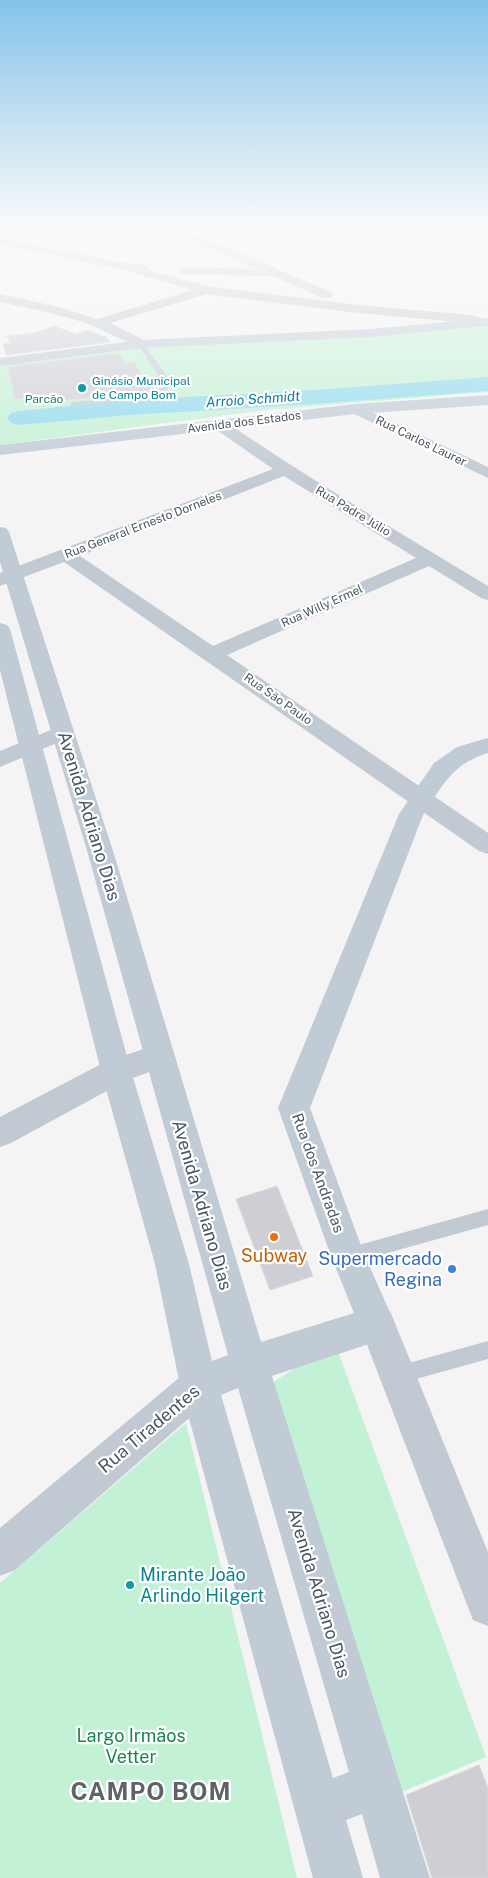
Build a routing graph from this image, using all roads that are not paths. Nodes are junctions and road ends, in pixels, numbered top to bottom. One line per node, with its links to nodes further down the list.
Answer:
1 (68, 315): 5 (street)
2 (125, 315): 5 (street)
3 (417, 315): 4 (street)
4 (483, 321): 6 (street)
5 (97, 323): 6 (street)
6 (141, 344): 7 (street); 9 (lane)
7 (0, 362)
8 (488, 400): 10 (street, Avenida dos Estados)
9 (74, 404)
10 (355, 409): 11 (street, Avenida dos Estados); 14 (street, Rua Carlos Laurer)
11 (220, 425): 12 (street, Avenida dos Estados); 13 (street, Rua Padre Júlio)
12 (0, 450)
13 (285, 470): 16 (street, Rua General Ernesto Dorneles); 17 (street, Rua Padre Júlio)
14 (488, 473)
15 (0, 532): 19 (street, Avenida Adriano Dias)
16 (67, 554): 19 (street, Rua General Ernesto Dorneles); 23 (street, Rua São Paulo)
17 (432, 558): 20 (street, Rua Padre Júlio); 23 (street, Rua Willy Ermel)
18 (488, 572): 20 (street)
19 (7, 577): 24 (street, Avenida Adriano Dias)
20 (468, 582): 21 (street, Rua Padre Júlio)
21 (488, 594)
22 (0, 629): 26 (street)
23 (212, 654): 28 (street, Rua São Paulo)
24 (63, 732): 26 (street); 30 (street, Avenida Adriano Dias)
25 (488, 745): 28 (street, Rua dos Andradas)
26 (30, 746): 27 (street); 31 (street)
27 (0, 760)
28 (421, 799): 29 (street, Rua São Paulo); 34 (street, Rua dos Andradas)
29 (488, 845)
30 (158, 1056): 31 (street); 37 (street, Avenida Adriano Dias)
31 (116, 1070): 32 (street); 39 (street)
32 (0, 1134)
33 (488, 1217): 34 (lane)
34 (348, 1256): 35 (street, Rua dos Andradas)
35 (377, 1324): 37 (street, Rua Tiradentes); 38 (street, Rua dos Andradas)
36 (488, 1350): 38 (lane)
37 (249, 1365): 39 (street, Rua Tiradentes); 42 (street, Avenida Adriano Dias)
38 (397, 1375): 41 (street, Rua dos Andradas)
39 (199, 1385): 40 (street, Rua Tiradentes); 43 (street)
40 (0, 1555)
41 (488, 1605)
42 (377, 1784): 43 (street); 45 (street, Avenida Adriano Dias)
43 (318, 1808): 44 (street)
44 (338, 1878)
45 (405, 1878)

